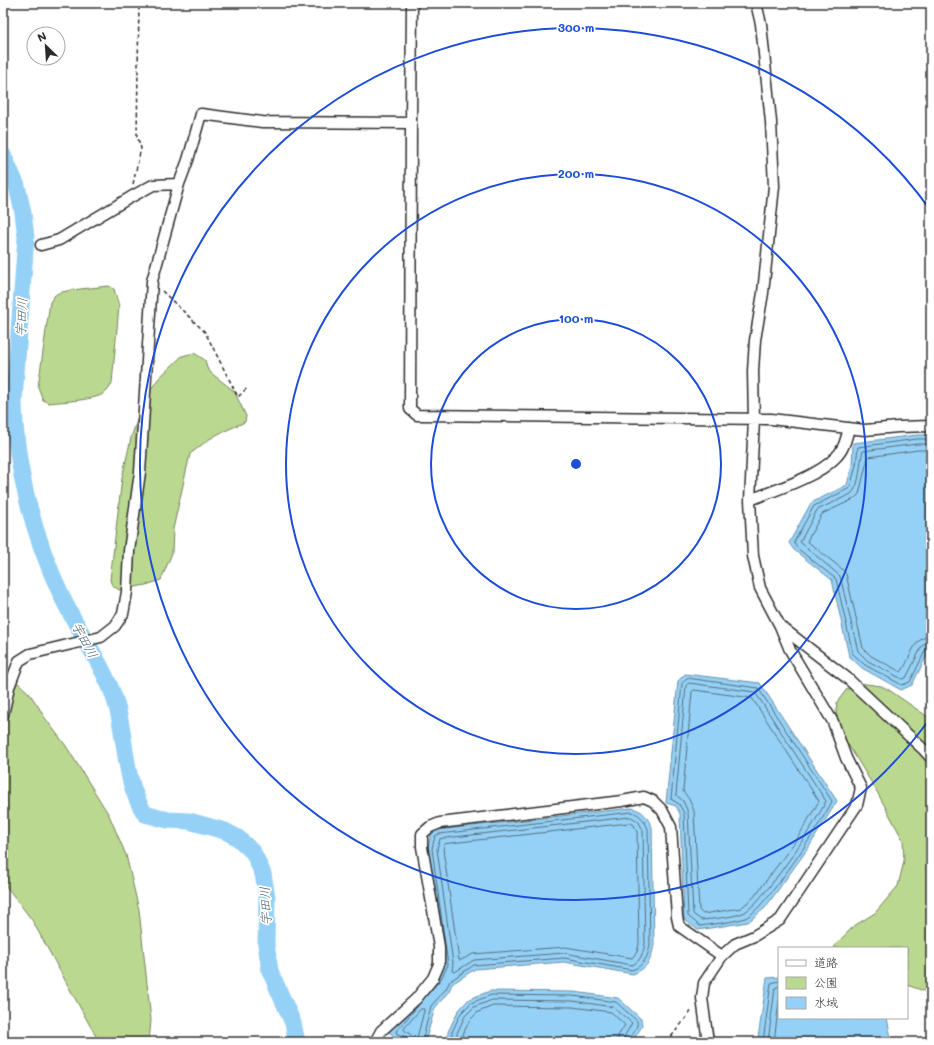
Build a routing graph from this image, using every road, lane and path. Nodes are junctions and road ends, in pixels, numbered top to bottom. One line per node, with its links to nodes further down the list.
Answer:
1 (138, 3): 6 (path)
2 (412, 3): 4 (street)
3 (756, 3): 10 (street)
4 (411, 123): 5 (street); 10 (street)
5 (179, 184): 6 (street); 8 (street)
6 (131, 197): 7 (street)
7 (41, 244)
8 (152, 281): 9 (path); 15 (street)
9 (248, 387)
10 (754, 420): 12 (street); 13 (street)
11 (931, 426): 12 (street)
12 (849, 428): 13 (street)
13 (750, 500): 14 (street)
14 (780, 626): 16 (street); 17 (street)
15 (3, 715)
16 (931, 758)
17 (722, 956): 18 (street); 19 (street)
18 (702, 998): 20 (path); 21 (street)
19 (375, 1042)
20 (667, 1042)
21 (708, 1042)

